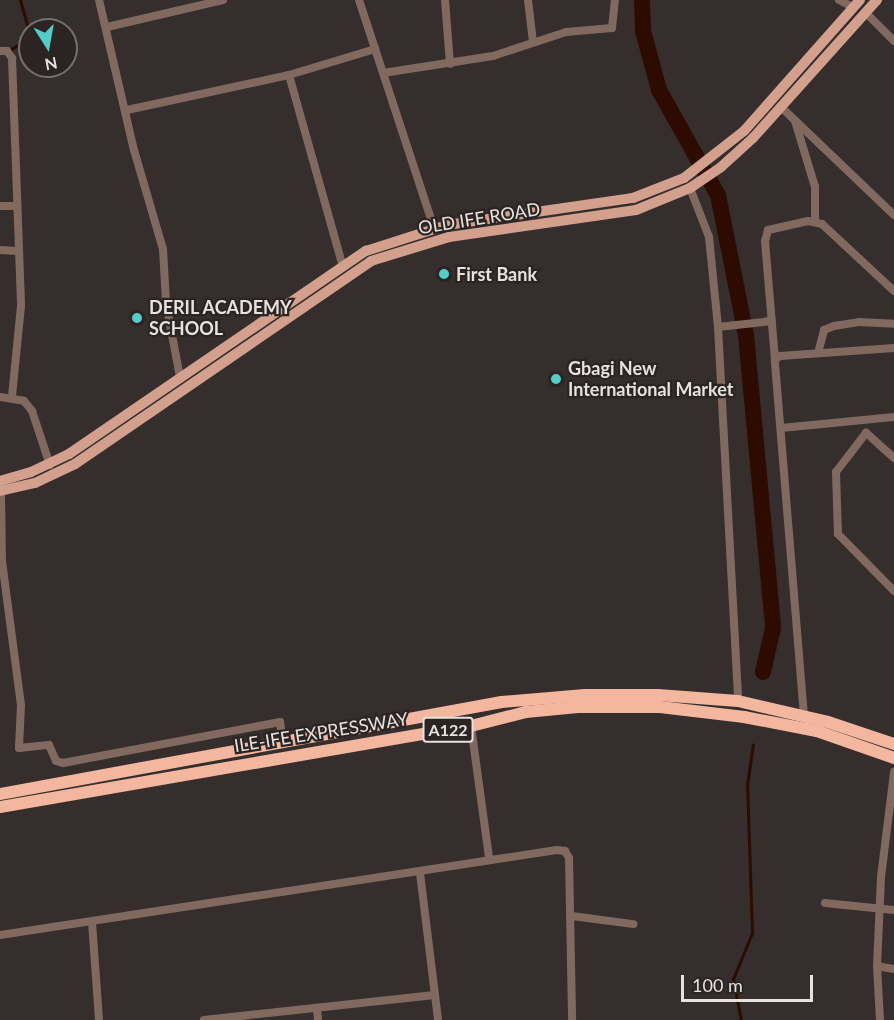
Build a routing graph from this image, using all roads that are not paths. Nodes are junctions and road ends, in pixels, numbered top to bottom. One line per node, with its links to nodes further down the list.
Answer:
1 (99, 0): 11 (street)
2 (224, 0): 11 (street)
3 (359, 0): 14 (street)
4 (445, 0): 16 (street)
5 (528, 0): 13 (street)
6 (615, 0): 13 (street)
7 (839, 0): 9 (street)
8 (877, 0): 10 (main road, OLD IFE ROAD)
9 (857, 4): 22 (main road, OLD IFE ROAD)
10 (865, 12): 12 (street); 19 (main road, OLD IFE ROAD)
11 (107, 27): 20 (street)
12 (894, 41)
13 (533, 42): 16 (street)
14 (375, 49): 17 (street); 18 (street)
15 (0, 51): 26 (street)
16 (450, 64): 17 (street)
17 (383, 73): 30 (street)
18 (289, 75): 20 (street); 33 (street)
19 (782, 108): 21 (street); 22 (main road, OLD IFE ROAD)
20 (128, 110): 42 (street)
21 (795, 122): 28 (street); 29 (street)
22 (706, 169): 23 (main road, OLD IFE ROAD); 24 (main road, OLD IFE ROAD)
23 (690, 188): 27 (main road, OLD IFE ROAD); 37 (street)
24 (633, 198): 27 (main road); 30 (main road, OLD IFE ROAD)
25 (0, 206): 26 (street)
26 (16, 206): 32 (street)
27 (636, 210): 38 (main road, OLD IFE ROAD)
28 (894, 215)
29 (815, 222): 34 (street); 35 (street)
30 (434, 228): 33 (main road, OLD IFE ROAD)
31 (0, 250): 32 (street)
32 (18, 251): 43 (street)
33 (342, 263): 38 (main road, OLD IFE ROAD)
34 (894, 291)
35 (770, 321): 37 (street); 41 (street)
36 (894, 324): 40 (street)
37 (720, 327): 53 (street)
38 (259, 328): 42 (main road, OLD IFE ROAD); 51 (main road, OLD IFE ROAD)
39 (894, 348): 40 (street)
40 (818, 353): 41 (street)
41 (775, 360): 47 (street)
42 (180, 377): 50 (main road, OLD IFE ROAD)
43 (12, 396): 44 (street); 50 (street)
44 (0, 397)
45 (894, 417): 46 (street)
46 (864, 420): 47 (street); 48 (street)
47 (781, 428): 54 (street)
48 (866, 433): 49 (street); 52 (street)
49 (894, 458)
50 (50, 465): 51 (main road, OLD IFE ROAD)
51 (0, 488): 56 (street)
52 (894, 591)
53 (738, 701): 54 (highway, ILE-IFE EXPRESSWAY / A122); 56 (highway, ILE-IFE EXPRESSWAY / A122)
54 (804, 716): 57 (highway, ILE-IFE EXPRESSWAY / A122)
55 (471, 726): 58 (highway, ILE-IFE EXPRESSWAY / A122); 61 (highway, ILE-IFE EXPRESSWAY / A122); 62 (street)
56 (283, 743): 60 (highway, ILE-IFE EXPRESSWAY / A122)
57 (894, 744)
58 (894, 758)
59 (894, 772): 65 (street)
60 (0, 794)
61 (0, 807)
62 (489, 858): 63 (street); 67 (street)
63 (420, 873): 68 (street); 73 (street)
64 (825, 903): 65 (street)
65 (880, 907): 66 (street); 71 (street)
66 (894, 910)
67 (572, 916): 69 (street); 79 (street)
68 (92, 922): 70 (street); 75 (street)
69 (633, 924)
70 (0, 935)
71 (877, 966): 72 (street); 80 (street)
72 (894, 969)
73 (435, 995): 74 (street); 78 (street)
74 (317, 1008): 76 (street); 77 (street)
75 (99, 1020)
76 (204, 1020)
77 (318, 1020)
78 (438, 1020)
79 (572, 1020)
80 (880, 1020)

